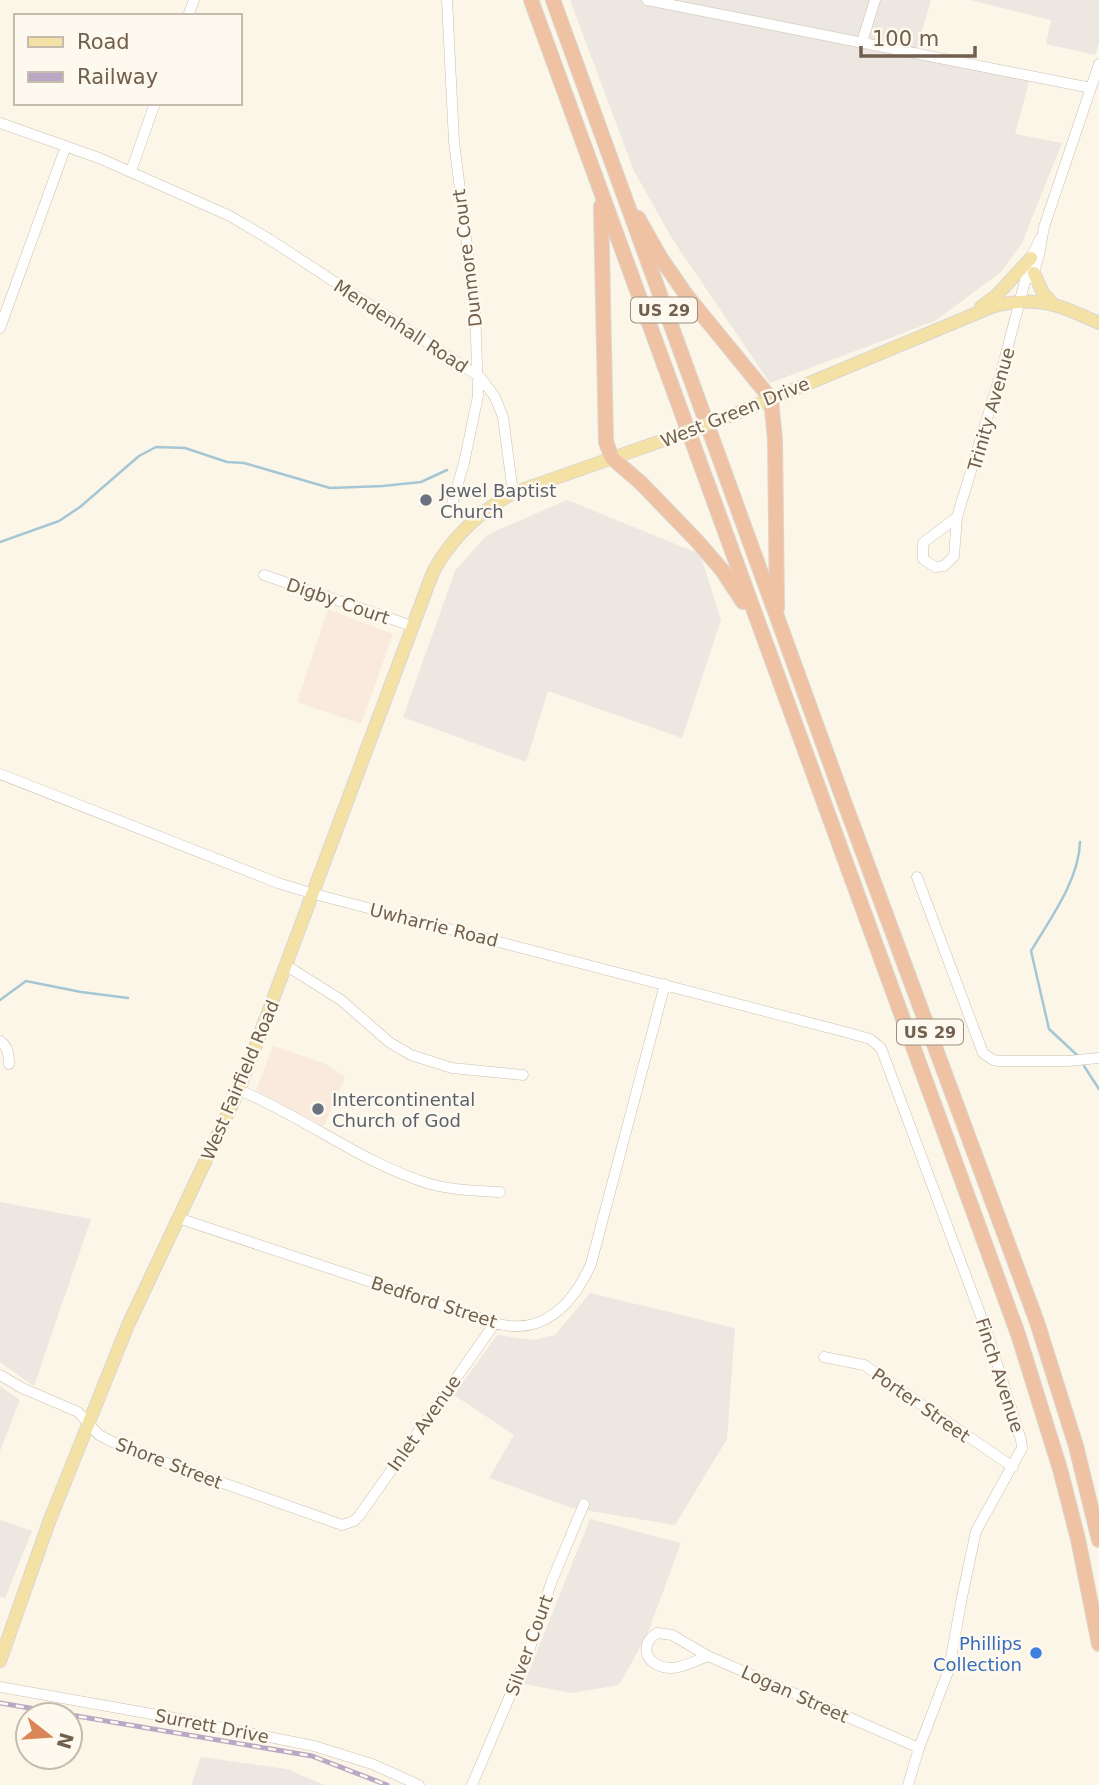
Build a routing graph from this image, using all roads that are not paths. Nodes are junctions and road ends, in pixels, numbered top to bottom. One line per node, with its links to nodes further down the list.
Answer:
1 (447, 0): 24 (street, Dunmore Court)
2 (531, 0): 14 (highway, US 29)
3 (553, 0): 13 (highway, US 29)
4 (647, 0): 6 (street)
5 (875, 0): 6 (street)
6 (862, 42): 8 (street)
7 (1099, 64): 8 (street, Trinity Avenue)
8 (1091, 88): 15 (street, Trinity Avenue)
9 (154, 105): 12 (street)
10 (0, 123): 11 (street, Mendenhall Road)
11 (66, 146): 12 (street, Mendenhall Road); 23 (street)
12 (131, 171): 24 (street, Mendenhall Road)
13 (618, 184): 25 (highway); 32 (highway, US 29)
14 (601, 194): 26 (highway); 33 (highway, US 29)
15 (1040, 239): 16 (street, Trinity Avenue); 17 (street, Trinity Avenue)
16 (1031, 258): 18 (street, Trinity Avenue); 20 (main road)
17 (1034, 273): 18 (street, Trinity Avenue); 19 (main road)
18 (1021, 300): 19 (main road, West Green Drive); 20 (main road, West Green Drive); 21 (main road, West Green Drive); 29 (street, Trinity Avenue)
19 (1053, 304): 21 (main road, West Green Drive)
20 (973, 313): 25 (main road, West Green Drive)
21 (1084, 316): 22 (main road, West Green Drive)
22 (1099, 323)
23 (0, 328)
24 (477, 376): 27 (street, Mendenhall Road); 28 (street, Dunmore Court)
25 (771, 399): 26 (main road, West Green Drive, bridge); 32 (highway)
26 (612, 458): 27 (main road, West Green Drive); 33 (highway)
27 (513, 493): 30 (main road, West Green Drive)
28 (449, 514)
29 (957, 517): 29 (street, Trinity Avenue)
30 (458, 536): 34 (main road, West Fairfield Road)
31 (264, 575): 34 (street, Digby Court)
32 (778, 620): 55 (highway, US 29)
33 (757, 623): 56 (highway, US 29)
34 (412, 626): 37 (main road, West Fairfield Road)
35 (0, 774): 37 (street, Uwharrie Road)
36 (917, 877): 42 (street)
37 (314, 894): 38 (main road, West Fairfield Road); 39 (street, Uwharrie Road)
38 (288, 966): 44 (street); 45 (main road, West Fairfield Road)
39 (665, 984): 41 (street, Uwharrie Road); 48 (street, Bedford Street)
40 (0, 1041): 43 (street)
41 (878, 1046): 52 (street, Finch Avenue)
42 (1099, 1058)
43 (9, 1064)
44 (523, 1075)
45 (239, 1090): 46 (street); 47 (main road, West Fairfield Road)
46 (500, 1192)
47 (178, 1218): 48 (street, Bedford Street); 51 (main road, West Fairfield Road)
48 (495, 1323): 54 (street, Inlet Avenue)
49 (824, 1357): 52 (street, Porter Street)
50 (0, 1375): 51 (street, Shore Street)
51 (88, 1423): 54 (street, Shore Street); 58 (main road, West Fairfield Road)
52 (1013, 1467): 60 (street, Finch Avenue)
53 (584, 1504): 62 (street, Silver Court)
54 (351, 1523)
55 (1099, 1540)
56 (1099, 1644)
57 (708, 1656): 57 (street, Logan Street); 60 (street, Logan Street)
58 (0, 1661)
59 (0, 1687): 61 (street, Surrett Drive)
60 (919, 1748): 63 (street, Finch Avenue)
61 (419, 1785)
62 (472, 1785)
63 (908, 1785)

